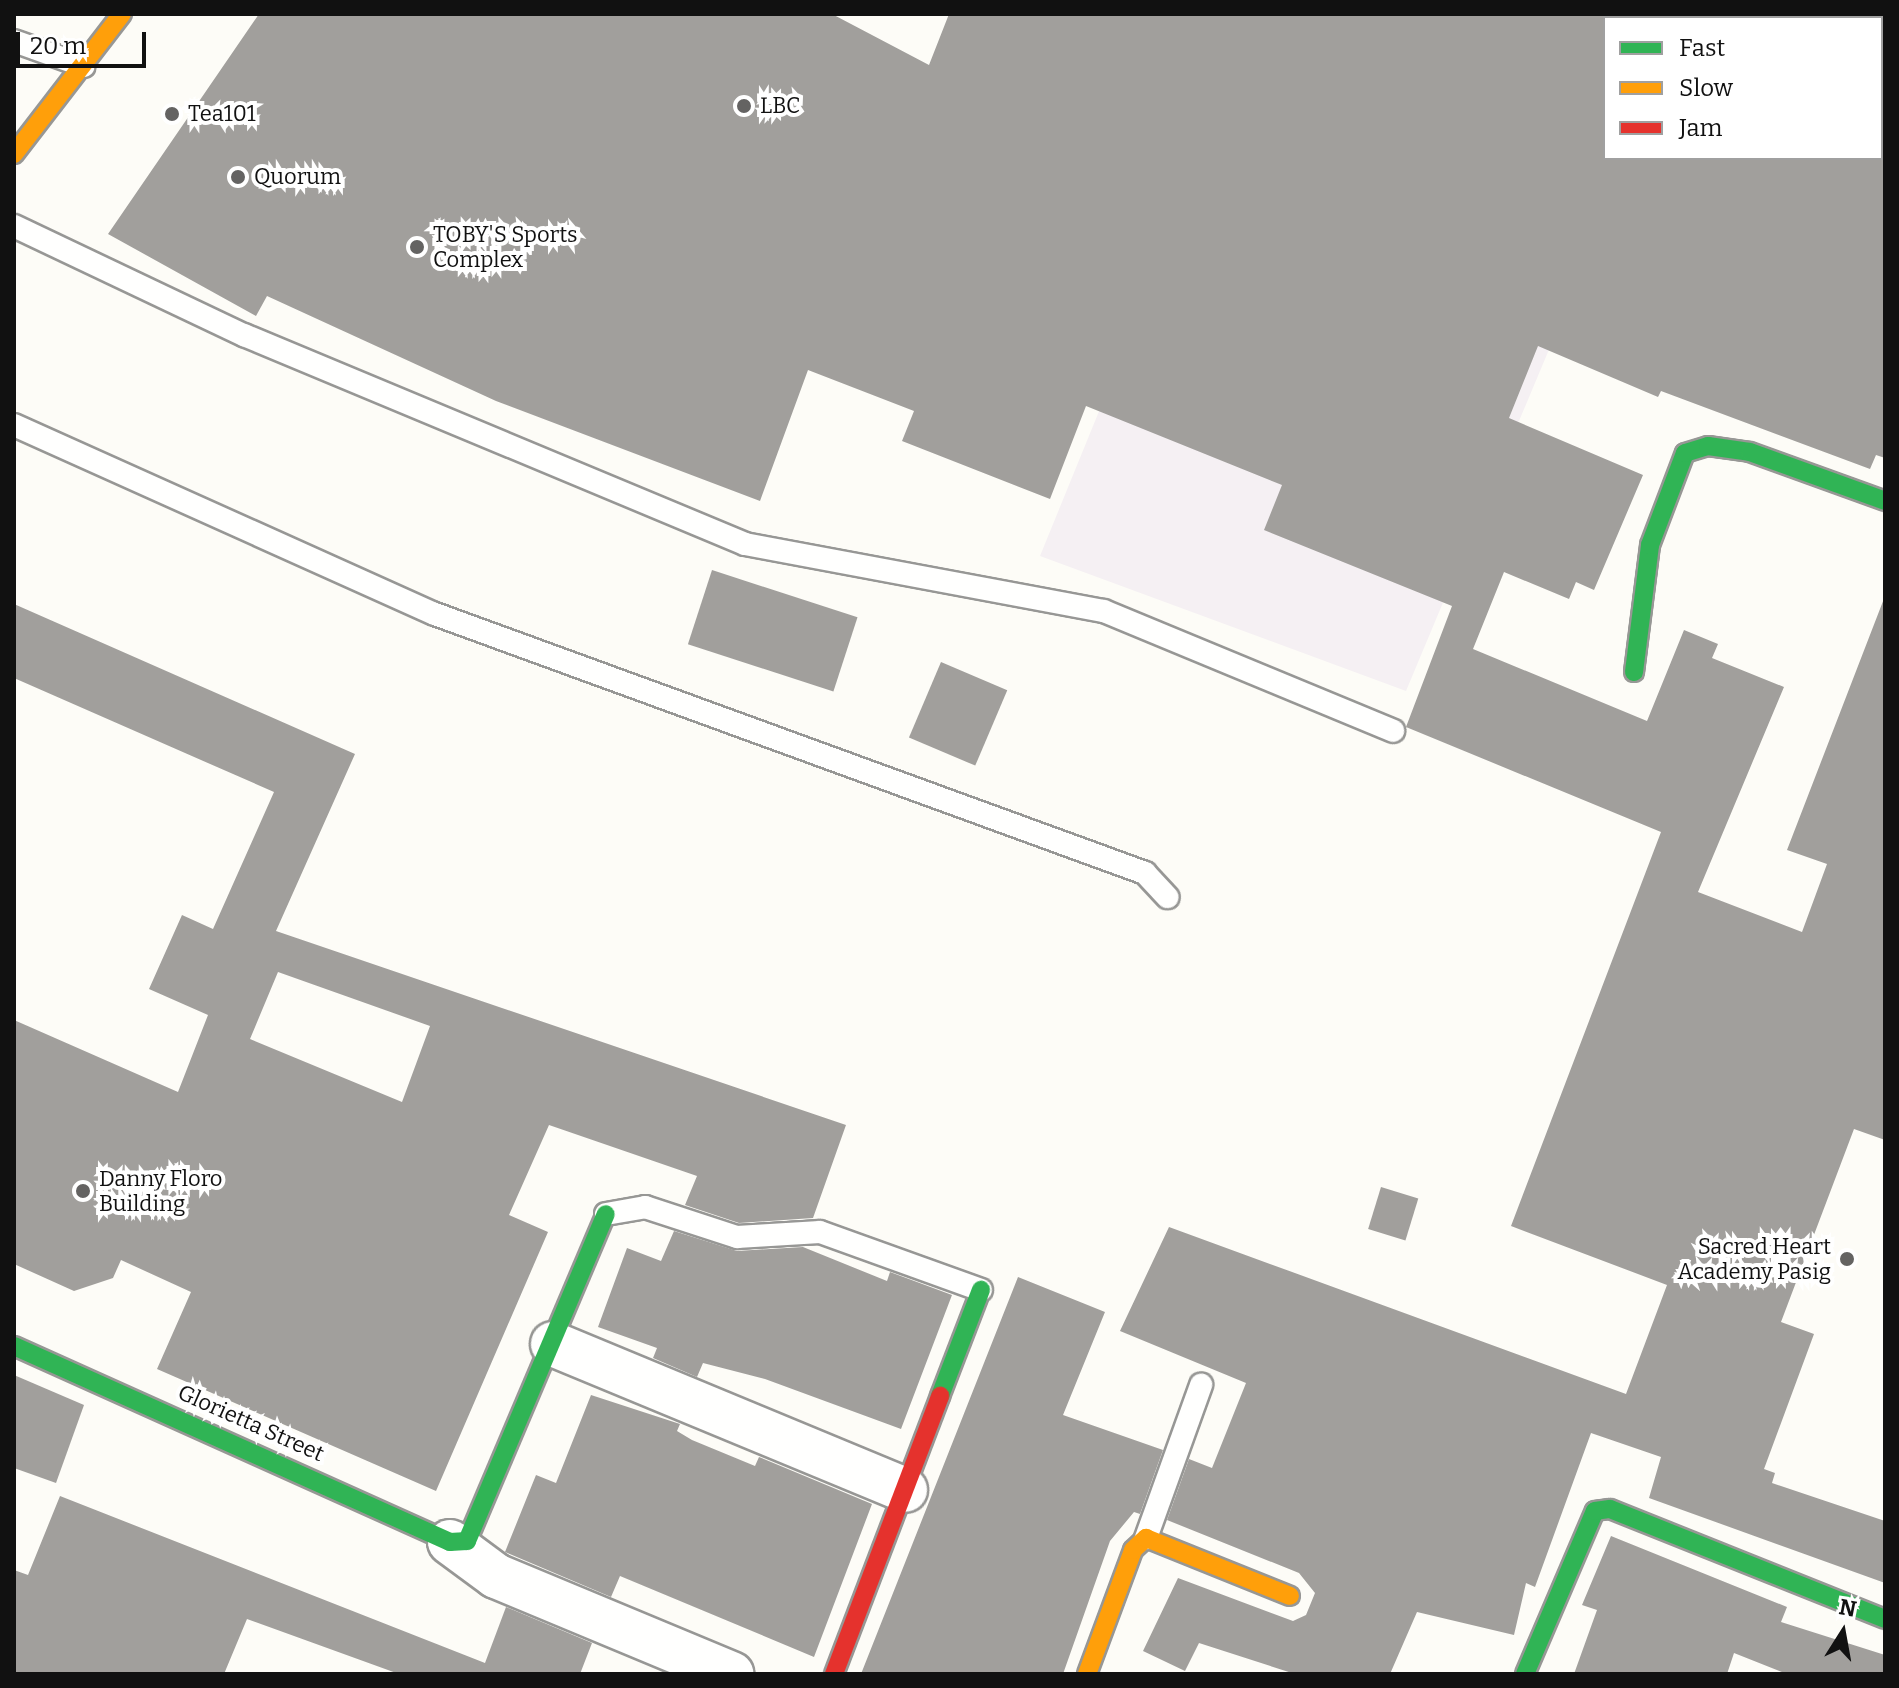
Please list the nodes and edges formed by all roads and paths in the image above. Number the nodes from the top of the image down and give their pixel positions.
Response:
1 (122, 14) edge
2 (14, 41) edge
3 (84, 66) junction
4 (14, 154) edge
5 (14, 226) edge
6 (14, 425) edge
7 (1885, 501) edge
8 (1634, 672) dead end
9 (1393, 731) dead end
10 (1167, 897) dead end
11 (606, 1214) joint
12 (981, 1290) joint
13 (553, 1344) junction
14 (14, 1346) edge
15 (1201, 1385) dead end
16 (905, 1490) junction
17 (1146, 1538) junction
18 (458, 1542) junction
19 (1290, 1596) dead end
20 (1885, 1619) edge
21 (731, 1674) edge
22 (834, 1674) edge
23 (1087, 1674) edge
24 (1525, 1674) edge

1 - 3 street
2 - 3 lane
3 - 4 street
5 - 9 lane
6 - 10 lane
7 - 8 street
11 - 12 lane
11 - 13 street
12 - 16 street
13 - 16 street
13 - 18 street
14 - 18 street, Glorietta Street
15 - 17 lane
16 - 22 street
17 - 19 street
17 - 23 street
18 - 21 street
20 - 24 street

